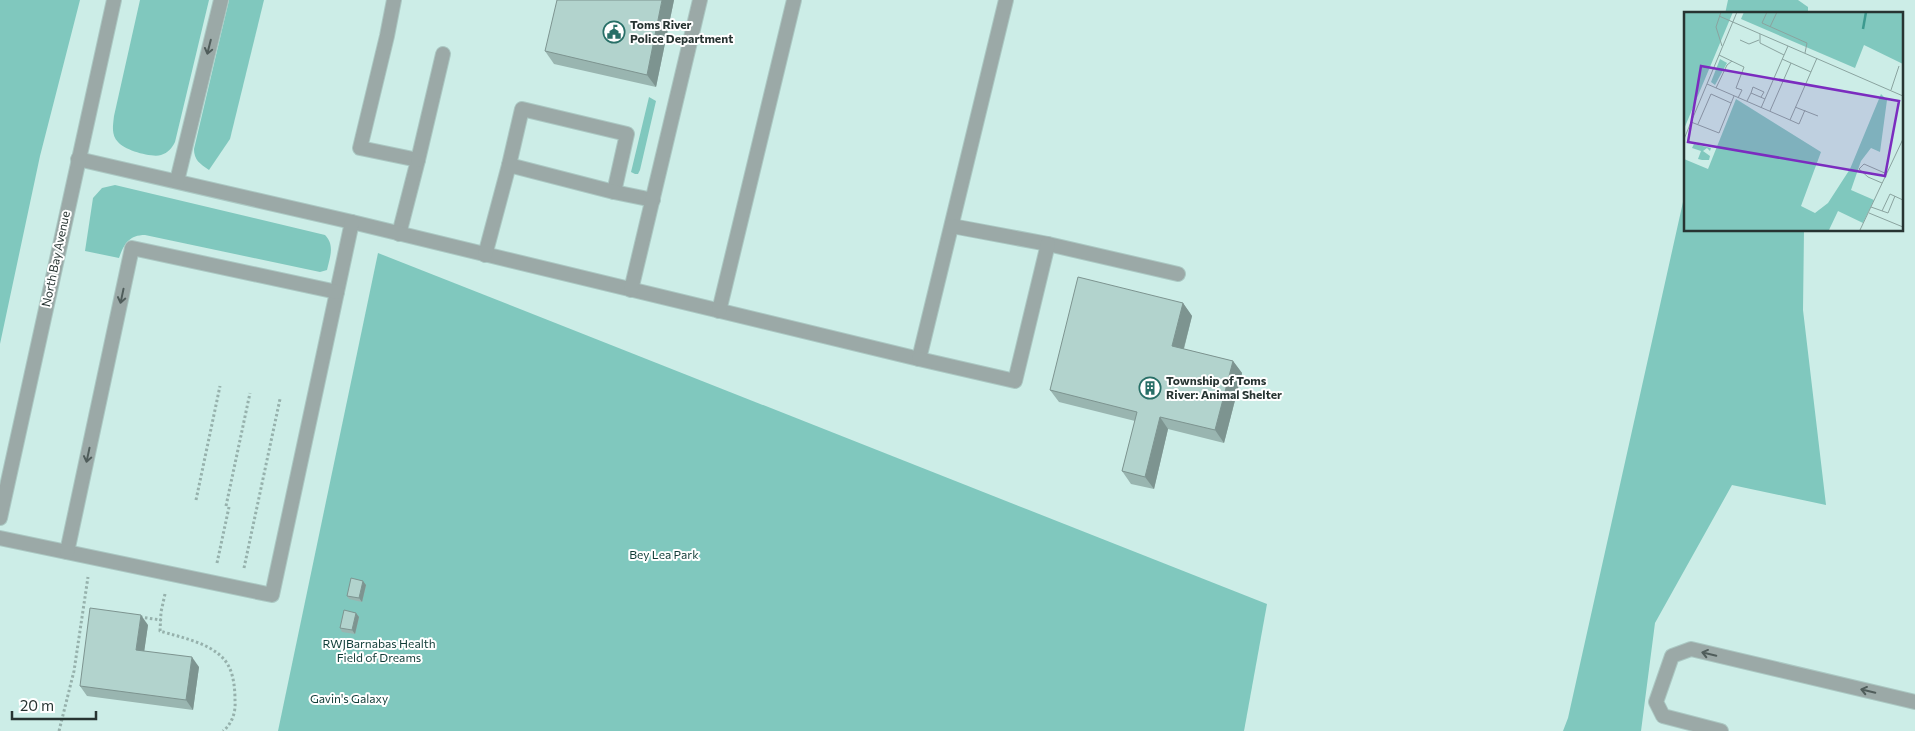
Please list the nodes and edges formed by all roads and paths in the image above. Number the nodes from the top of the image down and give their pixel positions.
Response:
1 (114, 0) edge
2 (221, 0) edge
3 (394, 0) edge
4 (700, 0) edge
5 (794, 0) edge
6 (1006, 0) edge
7 (444, 54) dead end
8 (78, 159) junction
9 (418, 160) junction
10 (509, 166) junction
11 (176, 181) junction
12 (614, 192) junction
13 (653, 200) junction
14 (352, 222) junction
15 (952, 226) junction
16 (398, 234) junction
17 (1048, 244) junction
18 (485, 255) junction
19 (1178, 274) dead end
20 (631, 290) junction
21 (337, 292) junction
22 (719, 311) junction
23 (920, 359) junction
24 (220, 386) dead end
25 (250, 393) dead end
26 (280, 399) dead end
27 (196, 500) dead end
28 (0, 518) edge
29 (0, 538) edge
30 (67, 552) junction
31 (213, 583) junction
32 (239, 588) junction
33 (84, 595) dead end
34 (82, 608) junction
35 (92, 610) edge
36 (161, 612) dead end
37 (131, 615) edge
38 (161, 620) junction
39 (1915, 702) edge
40 (60, 731) edge
41 (222, 731) edge
42 (1721, 731) edge

1 - 8 street, North Bay Avenue
2 -> 11 street
3 - 9 street
4 - 13 street
5 - 22 street
6 - 15 street
7 - 9 street
8 - 11 street
8 - 28 street, North Bay Avenue
9 - 16 street
10 - 12 street
10 - 12 street
10 - 18 street
11 - 14 street
12 - 13 street
13 - 20 street
14 - 16 street
14 - 21 street
15 - 17 street
15 - 23 street
16 - 18 street
17 - 19 street
17 - 23 street
18 - 20 street
20 - 22 street
21 -> 30 street
21 - 32 street
22 - 23 street
24 - 27 path
25 - 31 path
26 - 32 path
29 - 30 street
30 - 31 street
31 - 32 street
33 - 34 path
34 - 35 path
34 - 40 path
36 - 38 path
37 - 38 path
38 - 41 path
39 -> 42 street

